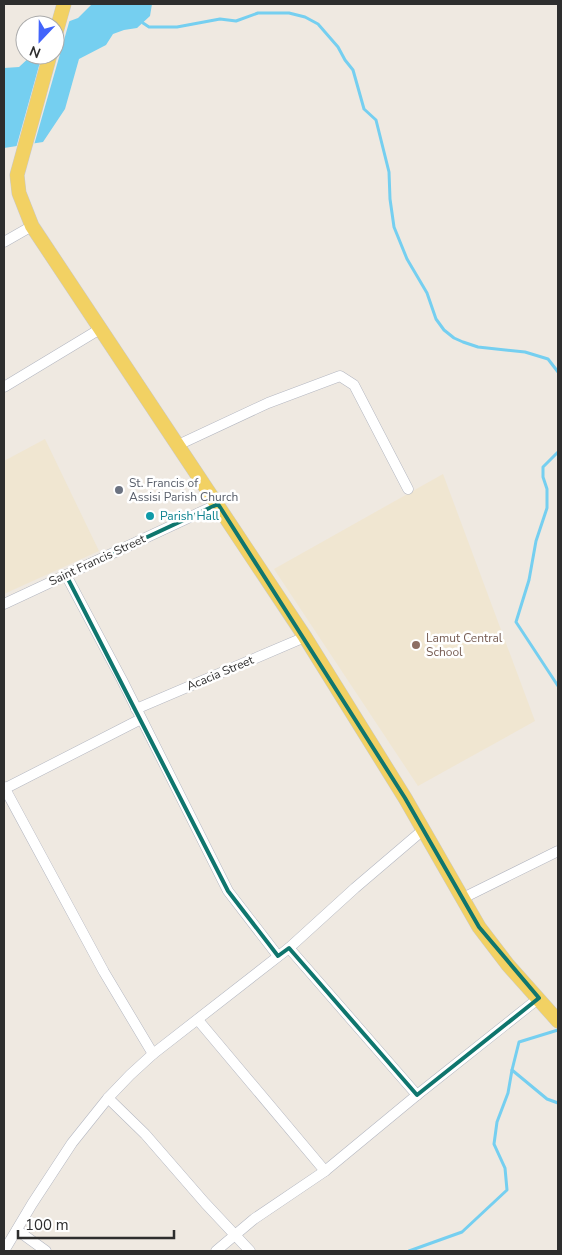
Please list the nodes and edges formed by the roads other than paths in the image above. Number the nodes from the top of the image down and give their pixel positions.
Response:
1 (47, 65) edge
2 (32, 226) junction
3 (4, 242) edge
4 (100, 328) junction
5 (4, 387) edge
6 (178, 444) junction
7 (408, 489) dead end
8 (218, 504) junction
9 (66, 575) junction
10 (4, 604) edge
11 (305, 637) junction
12 (139, 714) junction
13 (4, 788) edge
14 (423, 830) junction
15 (558, 851) edge
16 (463, 898) junction
17 (289, 948) junction
18 (278, 956) junction
19 (541, 1002) junction
20 (198, 1020) junction
21 (558, 1021) edge
22 (153, 1054) junction
23 (417, 1095) junction
24 (108, 1098) junction
25 (325, 1171) junction
26 (17, 1230) junction
27 (234, 1235) junction
28 (4, 1251) edge
29 (46, 1251) edge
30 (216, 1251) edge
31 (250, 1251) edge

1 - 2 main road
2 - 3 street
2 - 4 main road
4 - 5 street
4 - 6 main road
6 - 7 street
6 - 8 main road
8 - 9 street, Saint Francis Street
8 - 11 main road
9 - 10 street, Saint Francis Street
9 - 12 street
11 - 12 street, Acacia Street
11 - 14 main road
12 - 13 street, Acacia Street
12 - 18 street
13 - 22 street
14 - 16 main road
14 - 17 street
15 - 16 street
16 - 19 main road
17 - 18 street
17 - 23 street
18 - 20 street
19 - 21 main road
19 - 23 street
20 - 22 street
20 - 25 street
22 - 24 street
23 - 25 street
24 - 26 street
24 - 27 street
25 - 27 street
26 - 28 street
26 - 29 street
27 - 30 street
27 - 31 street

